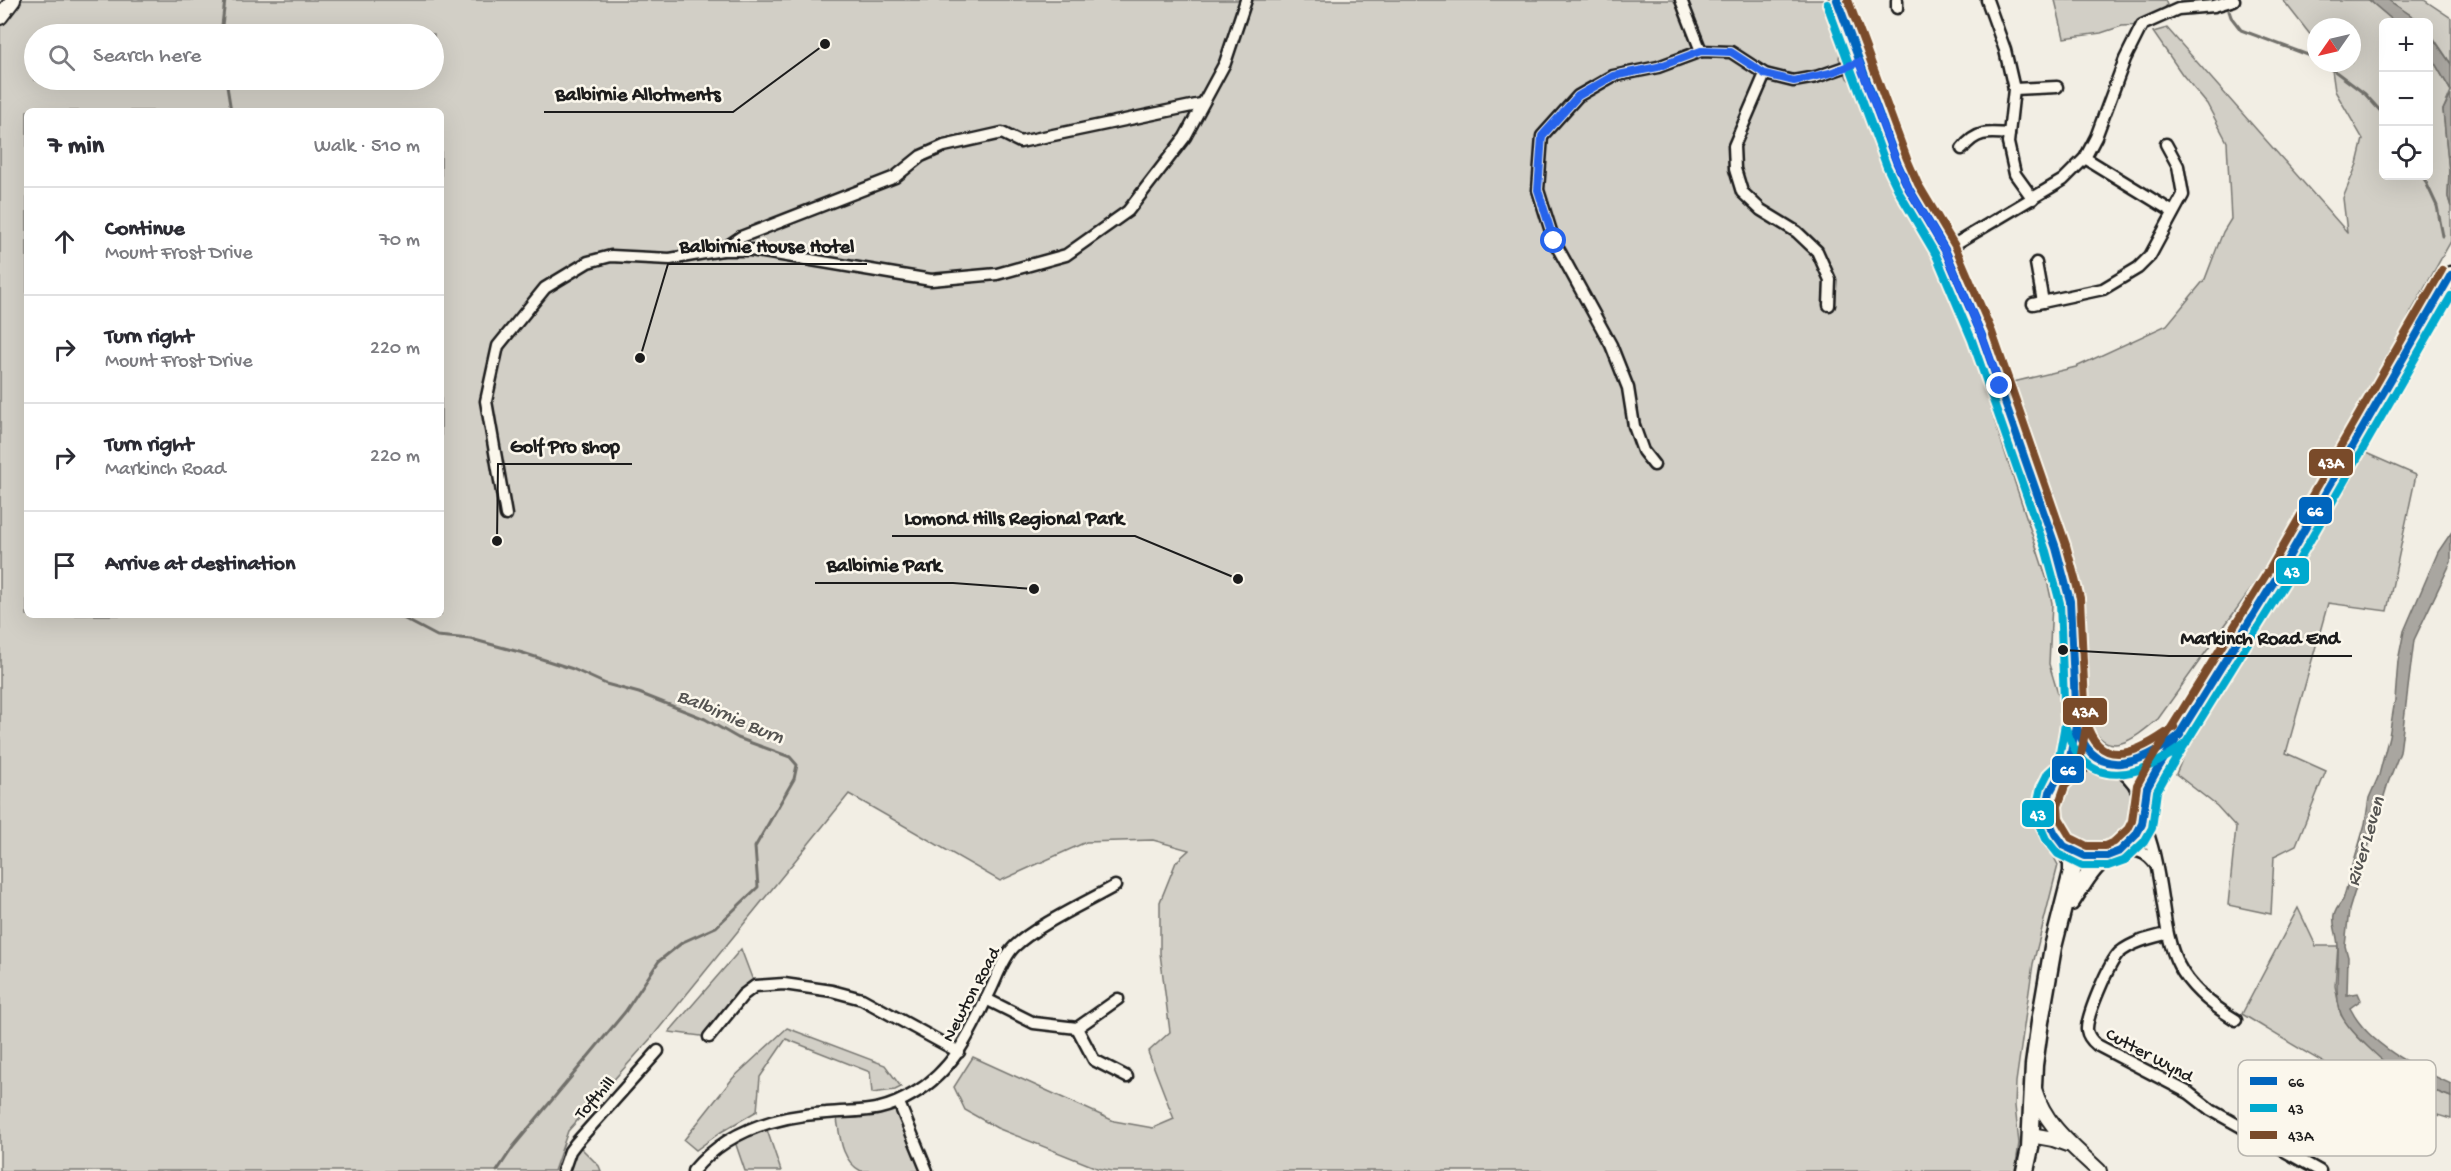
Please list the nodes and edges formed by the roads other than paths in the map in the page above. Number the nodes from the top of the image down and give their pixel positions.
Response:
1 (13, 0) edge
2 (1246, 0) edge
3 (1681, 0) edge
4 (1837, 0) edge
5 (1987, 0) edge
6 (2234, 0) edge
7 (2176, 5) edge
8 (0, 18) edge
9 (1701, 51) junction
10 (1859, 62) junction
11 (1765, 74) junction
12 (2057, 87) dead end
13 (2014, 89) junction
14 (1201, 104) junction
15 (2009, 134) junction
16 (2166, 144) dead end
17 (1962, 149) dead end
18 (2085, 158) junction
19 (2033, 199) junction
20 (2173, 212) junction
21 (722, 250) junction
22 (1945, 250) junction
23 (2036, 264) dead end
24 (2451, 275) edge
25 (1829, 305) dead end
26 (1654, 465) dead end
27 (506, 515) dead end
28 (2076, 725) junction
29 (2180, 735) junction
30 (2100, 761) junction
31 (2117, 765) junction
32 (2068, 769) junction
33 (2143, 815) junction
34 (2064, 846) junction
35 (2113, 853) junction
36 (2156, 865) junction
37 (1115, 886) dead end
38 (2061, 921) junction
39 (2166, 934) junction
40 (986, 999) junction
41 (1118, 999) dead end
42 (2236, 1020) dead end
43 (1077, 1028) junction
44 (709, 1037) dead end
45 (658, 1051) dead end
46 (959, 1052) junction
47 (1127, 1077) dead end
48 (2033, 1086) junction
49 (899, 1102) junction
50 (2238, 1125) edge
51 (2031, 1135) junction
52 (2073, 1148) junction
53 (2293, 1156) edge
54 (563, 1171) edge
55 (693, 1171) edge
56 (927, 1171) edge
57 (2025, 1171) edge
58 (2099, 1171) edge
59 (2320, 1171) edge

1 - 8 street
2 - 14 street
3 - 9 street
4 - 10 main road
5 - 13 street
6 - 7 street
7 - 18 street
9 - 11 street
9 - 26 street
10 - 11 street
10 - 22 main road
11 - 25 street
12 - 13 street
13 - 15 street
14 - 21 street
14 - 21 street
15 - 17 street
15 - 19 street
16 - 20 street
18 - 19 street
18 - 20 street
19 - 22 street
20 - 23 street
21 - 27 street
22 - 28 main road
24 - 29 highway
28 - 30 main road
28 - 32 main road
29 - 31 highway
29 - 33 highway
30 - 31 highway
30 - 32 highway
31 - 33 highway
32 - 34 highway
33 - 35 highway
33 - 36 street
34 - 35 highway
34 - 38 highway
35 - 36 street
35 - 38 highway
36 - 39 street
37 - 40 street, Newton Road
38 - 48 highway
39 - 42 street
39 - 50 street, Cutter Wynd
40 - 43 street
40 - 46 street, Newton Road
41 - 43 street
43 - 47 street
44 - 46 street
45 - 54 street, Tofthill
46 - 49 street, Newton Road
48 - 51 highway
48 - 52 street
49 - 55 street, Newton Road
49 - 56 street
51 - 52 street
51 - 57 highway
52 - 58 street
53 - 59 street, Cutter Wynd

